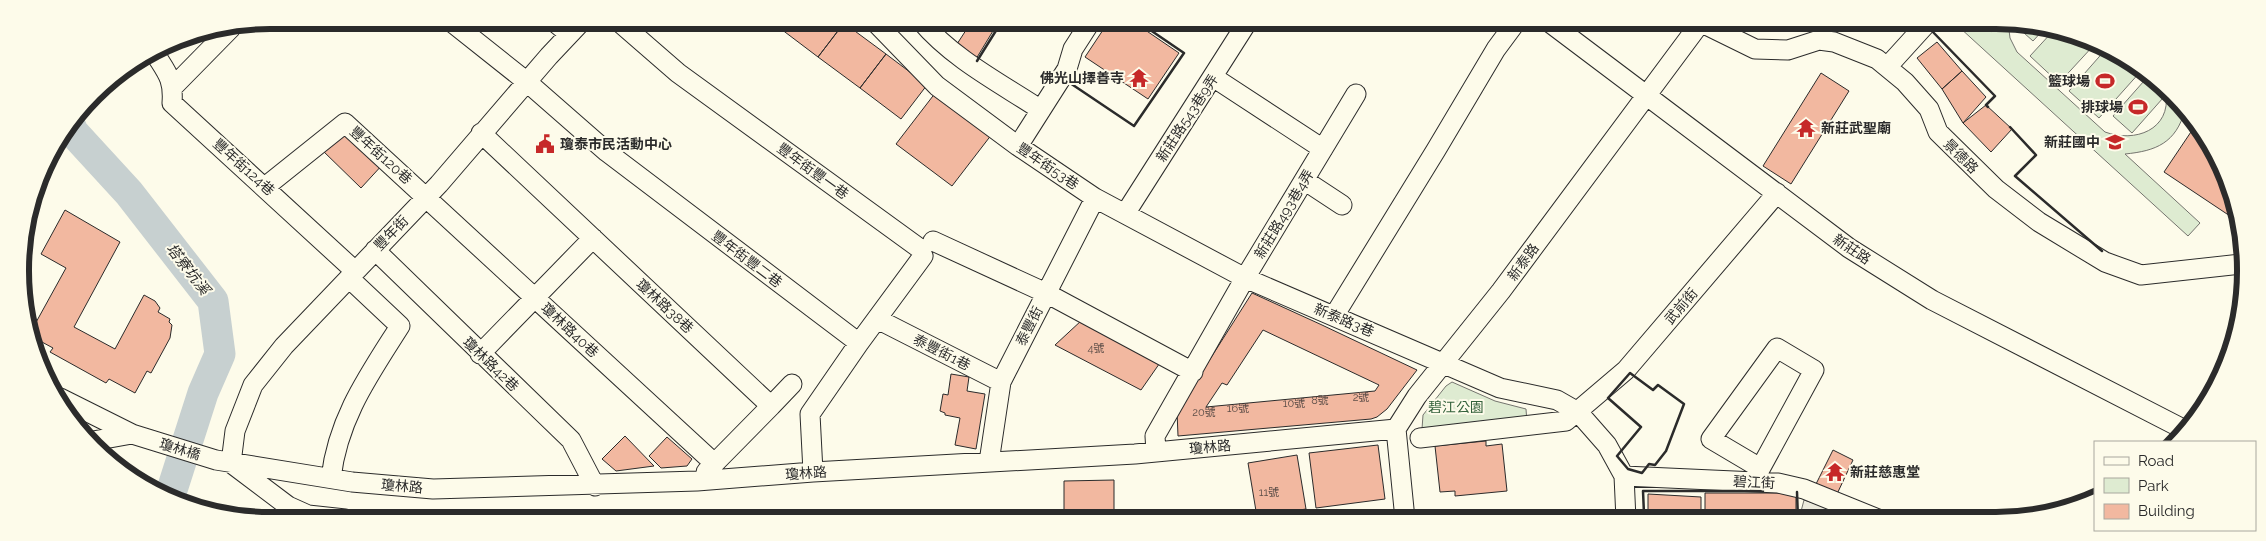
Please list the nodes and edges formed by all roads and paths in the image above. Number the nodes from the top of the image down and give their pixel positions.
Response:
1 (461, 29) edge
2 (563, 29) edge
3 (574, 29) edge
4 (627, 29) edge
5 (882, 29) edge
6 (928, 29) edge
7 (1086, 29) edge
8 (1243, 29) edge
9 (1511, 29) edge
10 (1557, 29) edge
11 (1696, 29) edge
12 (1715, 29) edge
13 (1922, 29) edge
14 (227, 33) edge
15 (569, 34) junction
16 (157, 58) edge
17 (1888, 66) junction
18 (1213, 77) junction
19 (527, 82) junction
20 (173, 87) junction
21 (1356, 94) dead end
22 (1650, 98) junction
23 (1041, 110) junction
24 (481, 133) junction
25 (1018, 146) junction
26 (1323, 149) junction
27 (1304, 180) junction
28 (265, 187) junction
29 (1777, 193) junction
30 (427, 196) junction
31 (1095, 198) junction
32 (1342, 204) dead end
33 (1125, 214) junction
34 (593, 238) junction
35 (933, 241) dead end
36 (375, 250) junction
37 (2237, 264) edge
38 (352, 274) junction
39 (1246, 278) junction
40 (1046, 293) junction
41 (536, 298) junction
42 (1334, 316) junction
43 (884, 322) dead end
44 (859, 343) junction
45 (480, 354) junction
46 (1443, 363) junction
47 (1193, 372) junction
48 (1001, 382) junction
49 (792, 384) dead end
50 (771, 406) junction
51 (1578, 412) junction
52 (77, 416) edge
53 (2179, 427) edge
54 (1396, 429) junction
55 (138, 436) junction
56 (1420, 438) dead end
57 (99, 440) edge
58 (1156, 452) junction
59 (224, 462) junction
60 (989, 462) junction
61 (714, 463) junction
62 (813, 472) junction
63 (1757, 475) junction
64 (1624, 476) junction
65 (330, 478) junction
66 (697, 482) junction
67 (595, 486) junction
68 (301, 512) edge
69 (1404, 512) edge
70 (1626, 512) edge
71 (1861, 512) edge

1 - 19 street, 豐年街豐二巷
2 - 15 street
3 - 15 street, 豐年街
4 - 44 street, 豐年街豐一巷
5 - 25 street, 豐年街53巷
6 - 23 street
7 - 23 street
8 - 18 street, 新莊路543巷9弄
9 - 42 street
10 - 22 street, 新莊路
11 - 22 street, 新泰路
12 - 17 street, 景德路
13 - 17 street
14 - 20 street
15 - 19 street, 豐年街
16 - 20 street, 豐年街124巷
17 - 37 street, 景德路
18 - 26 street
18 - 33 street, 新莊路543巷9弄
19 - 24 street, 豐年街
19 - 44 street, 豐年街豐二巷
20 - 28 street, 豐年街124巷
21 - 26 street, 新莊路493巷4弄
22 - 29 street, 新莊路
22 - 46 street, 新泰路
23 - 25 street
24 - 30 street, 豐年街
24 - 34 street, 瓊林路38巷
25 - 31 street, 豐年街53巷
26 - 27 street, 新莊路493巷4弄
27 - 32 street
27 - 39 street, 新莊路493巷4弄
28 - 30 street, 豐年街120巷
28 - 38 street, 豐年街124巷
29 - 51 street, 武前街
29 - 53 street, 新莊路
30 - 36 street, 豐年街
30 - 41 street, 瓊林路40巷
31 - 33 street, 豐年街53巷
31 - 40 street, 泰豐街
33 - 39 street, 豐年街53巷
34 - 41 street
34 - 50 street, 瓊林路38巷
35 - 40 street
36 - 38 street, 豐年街
36 - 45 street, 瓊林路42巷
38 - 59 street, 豐年街
38 - 65 street, 豐年街124巷
39 - 42 street, 新泰路3巷
39 - 47 street, 新莊路493巷4弄
40 - 47 street
40 - 48 street, 泰豐街
41 - 45 street
41 - 61 street, 瓊林路40巷
42 - 46 street, 新泰路3巷
43 - 48 street, 泰豐街1巷
44 - 62 street
45 - 67 street, 瓊林路42巷
46 - 51 street, 新泰路3巷
46 - 54 street, 新泰路
47 - 58 street, 新莊路493巷4弄
48 - 60 street, 泰豐街
49 - 50 street
50 - 61 street
51 - 56 street
51 - 64 street, 新泰路3巷
52 - 55 street
54 - 58 street, 瓊林路
54 - 69 street
55 - 57 street
55 - 59 street, 瓊林橋
58 - 60 street, 瓊林路
59 - 65 street, 瓊林路
59 - 68 street
60 - 62 street, 瓊林路
61 - 66 street
62 - 66 street, 瓊林路
63 - 63 street
63 - 64 street, 碧江街
63 - 71 street, 碧江街
64 - 70 street
65 - 67 street, 瓊林路
66 - 67 street, 瓊林路

